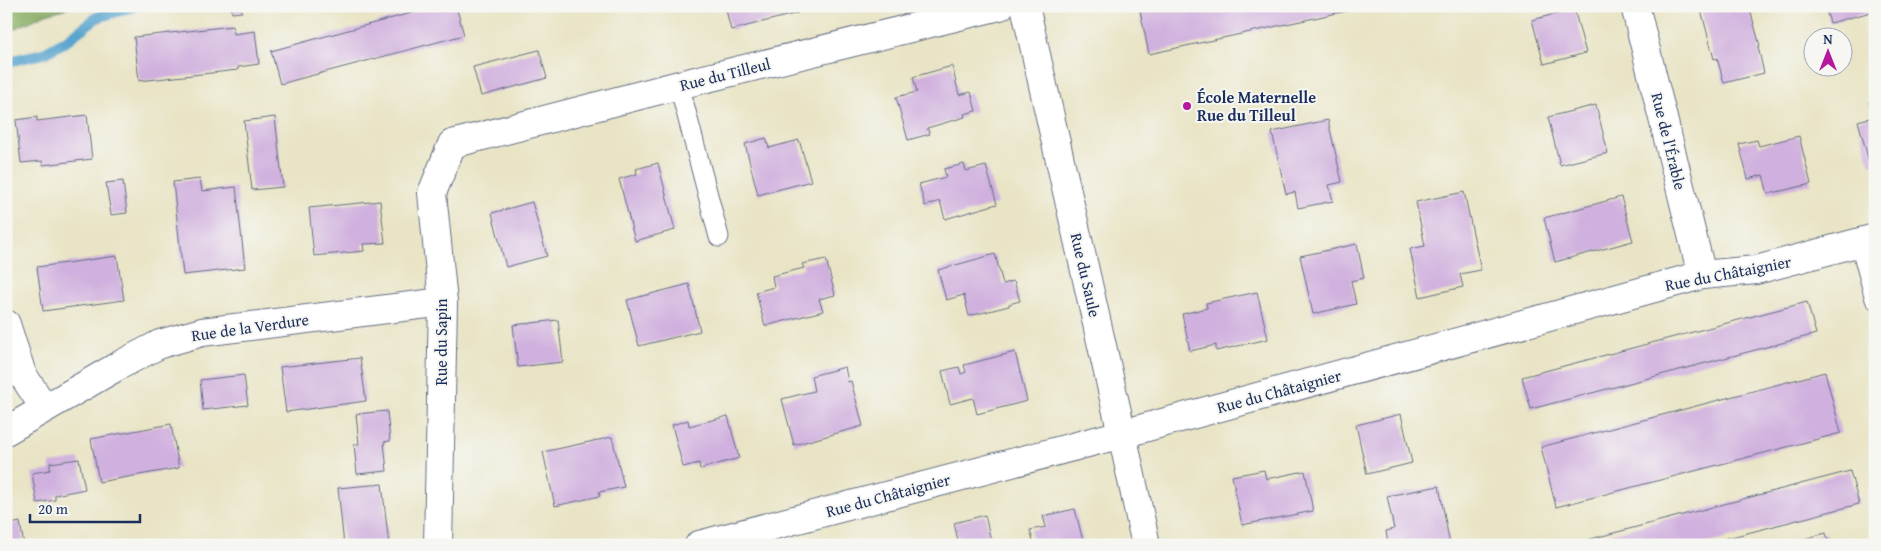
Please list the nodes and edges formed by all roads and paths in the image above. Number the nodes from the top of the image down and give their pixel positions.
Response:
1 (1000, 6) edge
2 (1025, 6) edge
3 (1635, 6) edge
4 (679, 85) junction
5 (452, 144) joint
6 (719, 237) dead end
7 (1867, 240) edge
8 (1702, 275) junction
9 (1875, 299) edge
10 (443, 302) junction
11 (6, 324) edge
12 (44, 407) junction
13 (6, 431) edge
14 (1122, 434) junction
15 (438, 545) edge
16 (699, 545) edge
17 (1146, 545) edge

1 - 4 street, Rue du Tilleul
2 - 14 street, Rue du Saule
3 - 8 street, Rue de l'Érable
4 - 5 street, Rue du Tilleul
4 - 6 lane
5 - 10 street, Rue du Sapin
7 - 8 street, Rue du Châtaignier
7 - 9 lane, Rue du Châtaignier
8 - 14 street, Rue du Châtaignier
10 - 12 street, Rue de la Verdure
10 - 15 street, Rue du Sapin
11 - 12 street
12 - 13 street, Rue de la Verdure
14 - 16 street, Rue du Châtaignier
14 - 17 street, Rue du Saule

